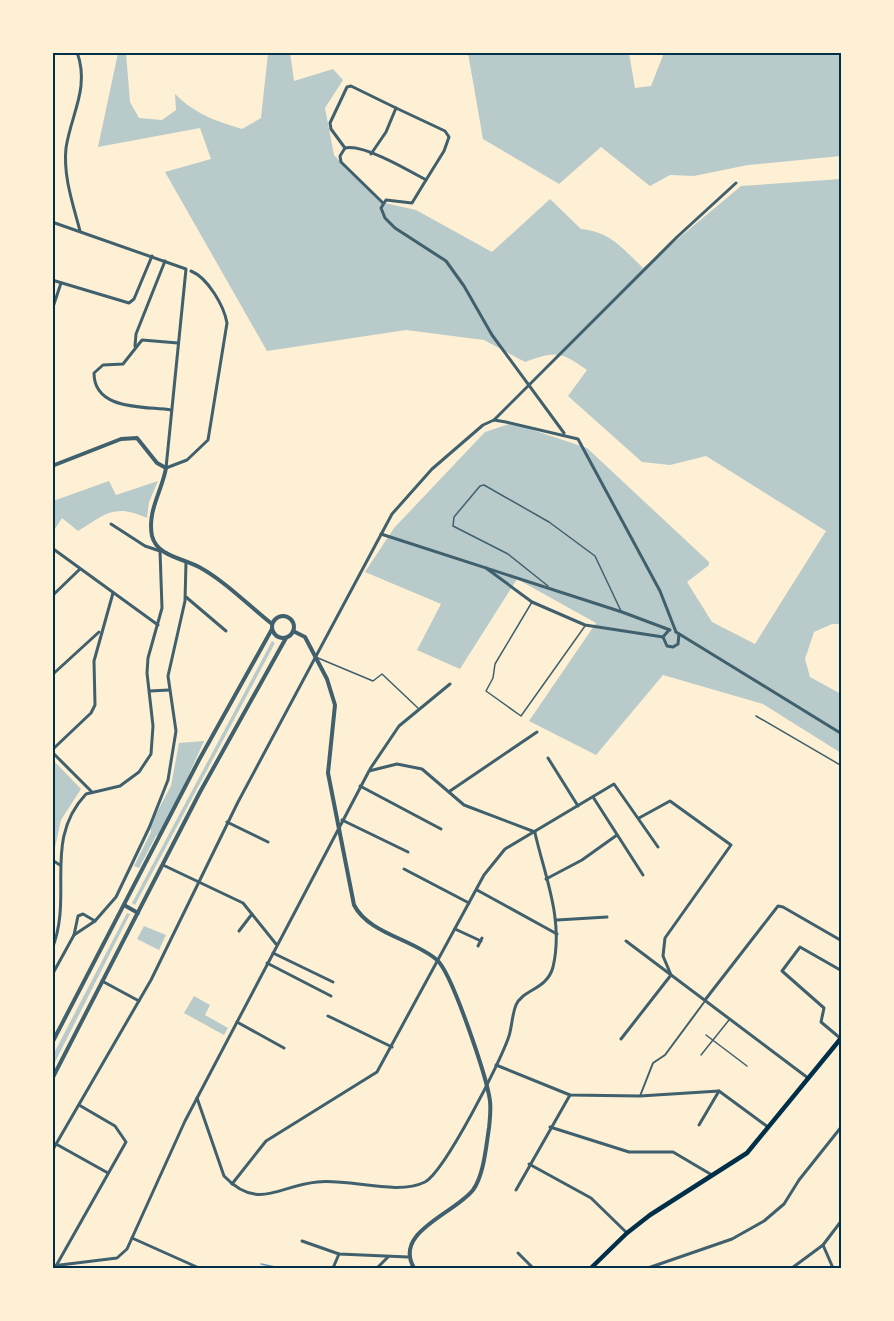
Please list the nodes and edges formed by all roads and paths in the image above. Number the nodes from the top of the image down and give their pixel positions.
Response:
1 (78, 52) edge
2 (396, 108) junction
3 (345, 148) junction
4 (371, 154) junction
5 (426, 180) junction
6 (736, 183) dead end
7 (382, 203) junction
8 (52, 222) edge
9 (80, 231) junction
10 (152, 256) junction
11 (165, 261) junction
12 (189, 270) junction
13 (52, 280) edge
14 (61, 282) junction
15 (52, 310) edge
16 (178, 343) junction
17 (134, 348) junction
18 (531, 386) junction
19 (171, 410) junction
20 (494, 420) junction
21 (565, 435) junction
22 (52, 466) edge
23 (166, 468) junction
24 (111, 524) dead end
25 (381, 534) junction
26 (52, 548) edge
27 (160, 551) junction
28 (186, 560) junction
29 (485, 567) junction
30 (80, 569) junction
31 (551, 589) junction
32 (112, 593) junction
33 (52, 596) edge
34 (186, 597) junction
35 (532, 602) junction
36 (622, 612) junction
37 (158, 625) junction
38 (585, 625) junction
39 (272, 627) junction
40 (100, 630) junction
41 (670, 630) junction
42 (226, 631) dead end
43 (293, 631) junction
44 (677, 633) junction
45 (286, 638) junction
46 (663, 638) junction
47 (314, 656) junction
48 (52, 675) edge
49 (450, 684) dead end
50 (169, 690) junction
51 (150, 691) junction
52 (420, 710) junction
53 (756, 716) dead end
54 (537, 732) dead end
55 (842, 734) edge
56 (52, 751) edge
57 (548, 758) dead end
58 (842, 766) edge
59 (369, 771) junction
60 (360, 786) junction
61 (450, 791) junction
62 (92, 792) junction
63 (592, 797) junction
64 (578, 806) junction
65 (639, 818) junction
66 (342, 820) junction
67 (227, 822) junction
68 (338, 827) junction
69 (441, 829) dead end
70 (535, 832) junction
71 (617, 835) junction
72 (268, 842) dead end
73 (658, 847) dead end
74 (408, 852) dead end
75 (52, 860) edge
76 (60, 865) junction
77 (162, 865) junction
78 (405, 869) dead end
79 (643, 875) dead end
80 (546, 879) junction
81 (197, 881) junction
82 (476, 890) junction
83 (469, 903) junction
84 (124, 905) junction
85 (138, 913) junction
86 (252, 914) junction
87 (607, 917) dead end
88 (557, 920) junction
89 (95, 921) junction
90 (455, 929) junction
91 (239, 931) dead end
92 (556, 934) junction
93 (74, 935) junction
94 (626, 941) dead end
95 (842, 941) edge
96 (276, 945) junction
97 (478, 946) dead end
98 (52, 949) edge
99 (273, 953) junction
100 (438, 961) junction
101 (267, 963) junction
102 (842, 971) edge
103 (52, 975) edge
104 (671, 975) junction
105 (102, 981) junction
106 (333, 982) dead end
107 (331, 996) dead end
108 (705, 1000) junction
109 (139, 1002) junction
110 (328, 1016) dead end
111 (730, 1019) junction
112 (237, 1022) junction
113 (706, 1035) dead end
114 (841, 1038) edge
115 (621, 1039) dead end
116 (712, 1040) junction
117 (52, 1044) edge
118 (284, 1047) dead end
119 (392, 1047) junction
120 (701, 1055) dead end
121 (496, 1065) junction
122 (747, 1066) dead end
123 (808, 1078) junction
124 (52, 1079) edge
125 (485, 1084) junction
126 (719, 1091) junction
127 (570, 1095) junction
128 (640, 1096) junction
129 (197, 1098) junction
130 (79, 1105) junction
131 (699, 1125) dead end
132 (842, 1126) edge
133 (550, 1127) junction
134 (769, 1128) junction
135 (57, 1144) junction
136 (52, 1151) edge
137 (529, 1164) junction
138 (109, 1172) junction
139 (714, 1176) junction
140 (232, 1185) junction
141 (516, 1190) dead end
142 (842, 1220) edge
143 (627, 1233) junction
144 (132, 1238) junction
145 (302, 1241) dead end
146 (823, 1245) junction
147 (518, 1253) dead end
148 (339, 1254) junction
149 (388, 1257) junction
150 (408, 1257) junction
151 (54, 1266) edge
152 (199, 1269) edge
153 (333, 1269) edge
154 (377, 1269) edge
155 (414, 1269) edge
156 (533, 1269) edge
157 (591, 1269) edge
158 (648, 1269) edge
159 (792, 1269) edge
160 (833, 1269) edge

1 - 9 street
2 - 3 street
2 - 4 street
2 - 5 street
3 - 4 street
3 - 7 street
4 - 5 street
5 - 7 street
6 - 18 street
7 - 18 street
8 - 9 street
9 - 10 street
10 - 11 street
10 - 14 street
11 - 12 street
11 - 17 street
12 - 16 street
12 - 23 street
13 - 14 street
14 - 15 street
16 - 17 street
16 - 19 street
17 - 19 street
18 - 20 street
18 - 21 street
19 - 23 street
20 - 21 street
20 - 25 street
21 - 44 street
22 - 23 street
23 - 27 street
24 - 27 street
25 - 29 street
25 - 47 street
26 - 30 street
27 - 28 street
27 - 37 street
28 - 34 street
28 - 39 street
29 - 31 street
29 - 35 street
30 - 32 street
30 - 33 street
31 - 36 street
31 - 36 lane
32 - 37 street
32 - 40 street
34 - 42 street
34 - 50 street
35 - 38 street
35 - 38 lane
36 - 41 street
37 - 51 street
38 - 46 street
39 - 43 street
39 - 45 street
39 - 84 street
40 - 48 street
40 - 56 street
41 - 44 street
41 - 46 street
43 - 45 street
43 - 47 street
44 - 46 street
44 - 55 street
45 - 77 street
47 - 52 lane
47 - 67 street
47 - 68 street
49 - 52 street
50 - 51 street
50 - 89 street
51 - 62 street
52 - 59 street
53 - 58 lane
54 - 61 street
56 - 62 street
57 - 64 street
59 - 60 street
59 - 61 street
60 - 66 street
60 - 69 street
61 - 70 street
62 - 76 street
63 - 64 street
63 - 65 street
63 - 71 street
64 - 70 street
65 - 73 street
65 - 104 street
66 - 68 street
66 - 74 street
67 - 72 street
67 - 81 street
68 - 96 street
68 - 100 street
70 - 80 street
70 - 82 street
71 - 79 street
71 - 80 street
75 - 76 street
76 - 98 street
77 - 81 street
77 - 85 street
78 - 83 street
80 - 88 street
81 - 86 street
81 - 109 street
82 - 83 street
82 - 92 street
83 - 90 street
84 - 85 street
84 - 117 street
85 - 105 street
86 - 91 street
86 - 96 street
87 - 88 street
88 - 92 street
89 - 93 street
89 - 93 street
90 - 97 street
90 - 100 street
92 - 121 street
93 - 103 street
94 - 104 street
95 - 108 street
96 - 99 street
99 - 101 street
99 - 106 street
100 - 119 street
100 - 125 street
101 - 107 street
101 - 112 street
102 - 114 street
104 - 108 street
104 - 115 street
105 - 109 street
105 - 124 street
108 - 111 street
108 - 128 street
109 - 130 street
110 - 119 street
111 - 116 lane
111 - 123 street
112 - 118 street
112 - 129 street
113 - 116 lane
114 - 123 main road
116 - 120 lane
116 - 122 lane
119 - 140 street
121 - 125 street
121 - 127 street
123 - 134 main road
125 - 140 street
125 - 150 street
126 - 128 street
126 - 131 street
126 - 134 street
127 - 128 street
127 - 133 street
129 - 140 street
129 - 144 street
130 - 135 street
130 - 138 street
132 - 158 street
133 - 137 street
133 - 139 street
134 - 139 main road
135 - 136 street
135 - 138 street
137 - 141 street
137 - 143 street
138 - 151 street
139 - 143 main road
142 - 146 street
143 - 157 main road
144 - 151 street
144 - 152 street
145 - 148 street
146 - 159 street
146 - 160 street
147 - 156 street
148 - 149 street
148 - 153 street
149 - 150 street
149 - 154 street
150 - 155 street

